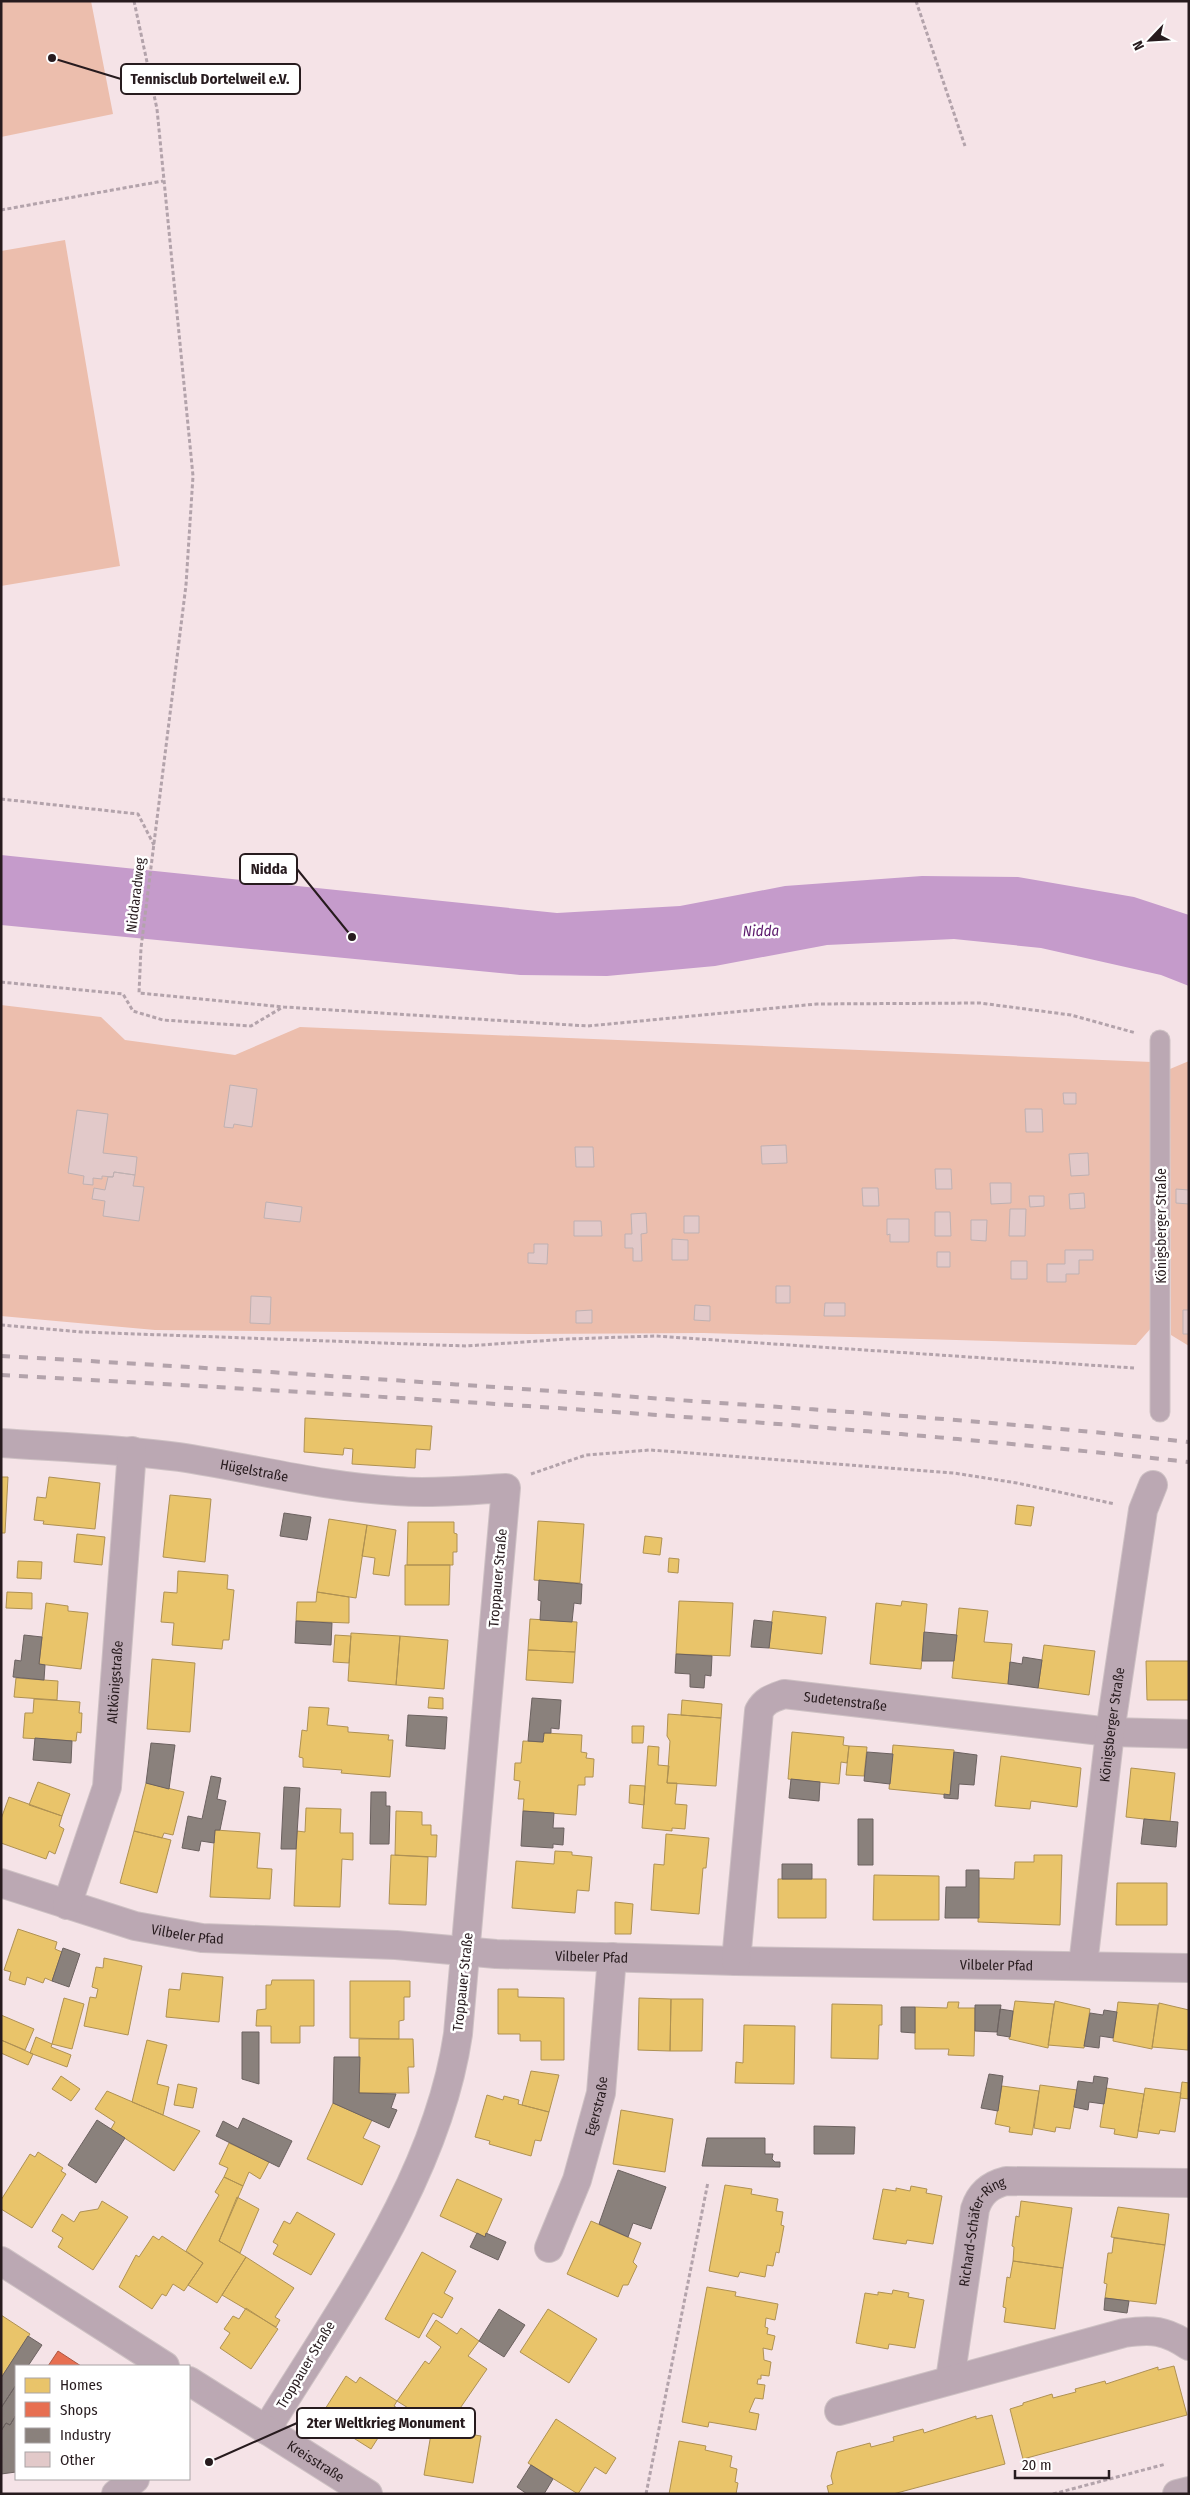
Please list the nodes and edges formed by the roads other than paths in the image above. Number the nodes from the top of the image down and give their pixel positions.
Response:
1 (1160, 1040) road end
2 (1160, 1412) dead end
3 (1, 1443) edge
4 (132, 1452) junction
5 (1153, 1486) dead end
6 (506, 1488) joint
7 (1110, 1732) junction
8 (1189, 1734) edge
9 (1, 1883) edge
10 (67, 1905) junction
11 (466, 1951) junction
12 (612, 1957) junction
13 (736, 1962) junction
14 (1084, 1965) junction
15 (1189, 1968) edge
16 (1189, 2183) edge
17 (549, 2248) dead end
18 (1, 2261) edge
19 (1189, 2346) edge
20 (163, 2365) edge
21 (950, 2380) junction
22 (190, 2386) edge
23 (839, 2411) dead end
24 (266, 2430) junction
25 (134, 2480) edge
26 (1189, 2491) edge
27 (116, 2494) edge
28 (368, 2494) edge
29 (1177, 2494) edge

1 - 2 lane, Königsberger Straße
3 - 4 street, Hügelstraße
4 - 6 street, Hügelstraße
4 - 10 street, Altkönigstraße
5 - 7 street, Königsberger Straße
6 - 11 street, Troppauer Straße
7 - 8 street, Sudetenstraße
7 - 13 street, Sudetenstraße
7 - 14 street, Königsberger Straße
9 - 10 street, Vilbeler Pfad
10 - 11 street, Vilbeler Pfad
11 - 12 street, Vilbeler Pfad
11 - 24 street, Troppauer Straße
12 - 13 street, Vilbeler Pfad
12 - 17 street, Egerstraße
13 - 14 street, Vilbeler Pfad
14 - 15 street, Vilbeler Pfad
16 - 21 street, Richard-Schäfer-Ring
18 - 20 street
19 - 21 street
21 - 23 street
22 - 24 street, Kreisstraße
24 - 28 street, Kreisstraße
25 - 27 street
26 - 29 street

